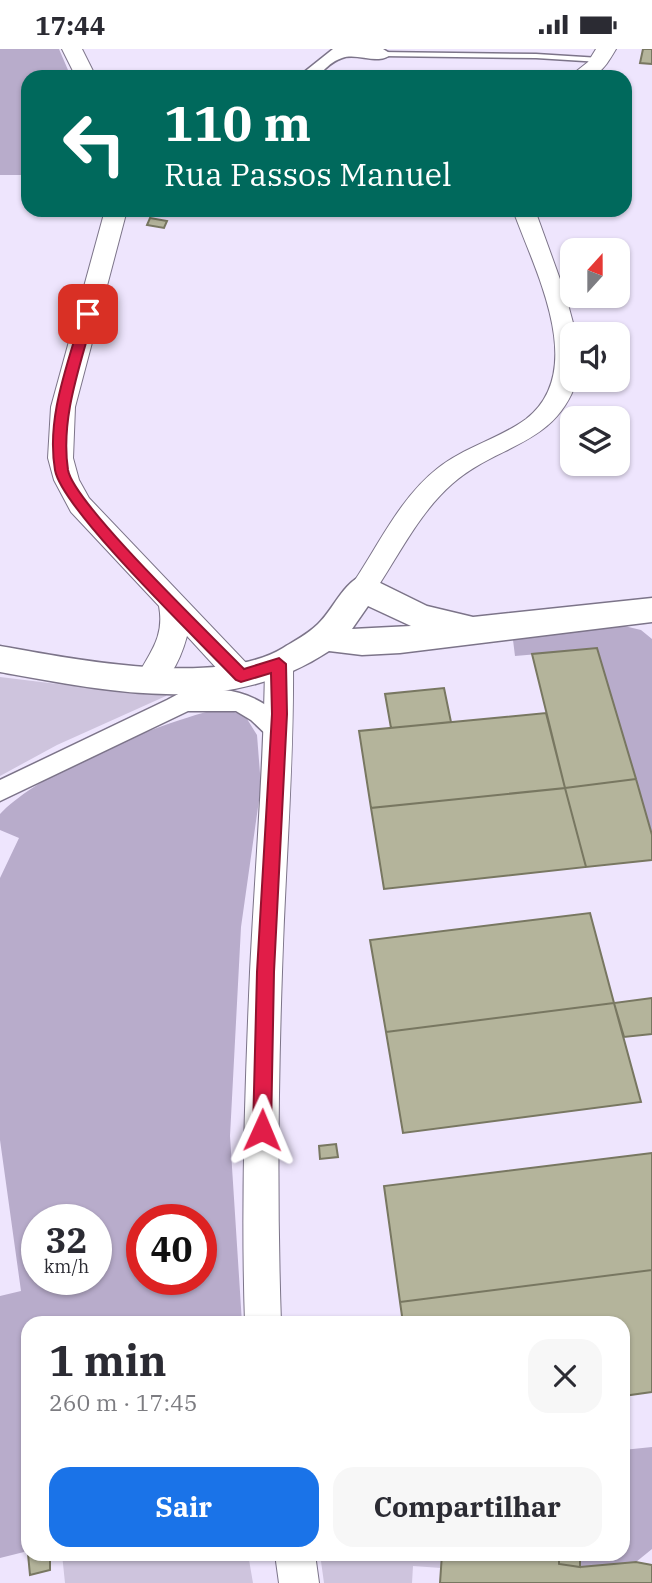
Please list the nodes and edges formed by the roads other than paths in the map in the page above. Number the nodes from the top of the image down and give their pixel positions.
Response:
1 (72, 49) edge
2 (342, 51) edge
3 (383, 54) joint
4 (603, 54) edge
5 (82, 70) edge
6 (316, 70) edge
7 (586, 70) edge
8 (114, 217) edge
9 (526, 217) edge
10 (364, 587) junction
11 (172, 605) junction
12 (652, 610) edge
13 (473, 630) junction
14 (325, 637) junction
15 (0, 659) edge
16 (279, 664) junction
17 (231, 678) junction
18 (150, 679) junction
19 (175, 707) junction
20 (279, 732) junction
21 (0, 791) edge
22 (263, 1316) edge
23 (296, 1561) edge
24 (299, 1583) edge

1 - 5 street
2 - 3 street
2 - 6 street
3 - 4 lane
4 - 7 street
8 - 11 street
9 - 10 street
10 - 13 main road
10 - 14 main road
11 - 17 street
11 - 18 street
12 - 13 main road
13 - 14 main road
14 - 16 main road
15 - 18 main road
16 - 17 main road
16 - 20 street
17 - 18 main road
17 - 19 street
19 - 20 street
19 - 21 street
20 - 22 street
23 - 24 street

